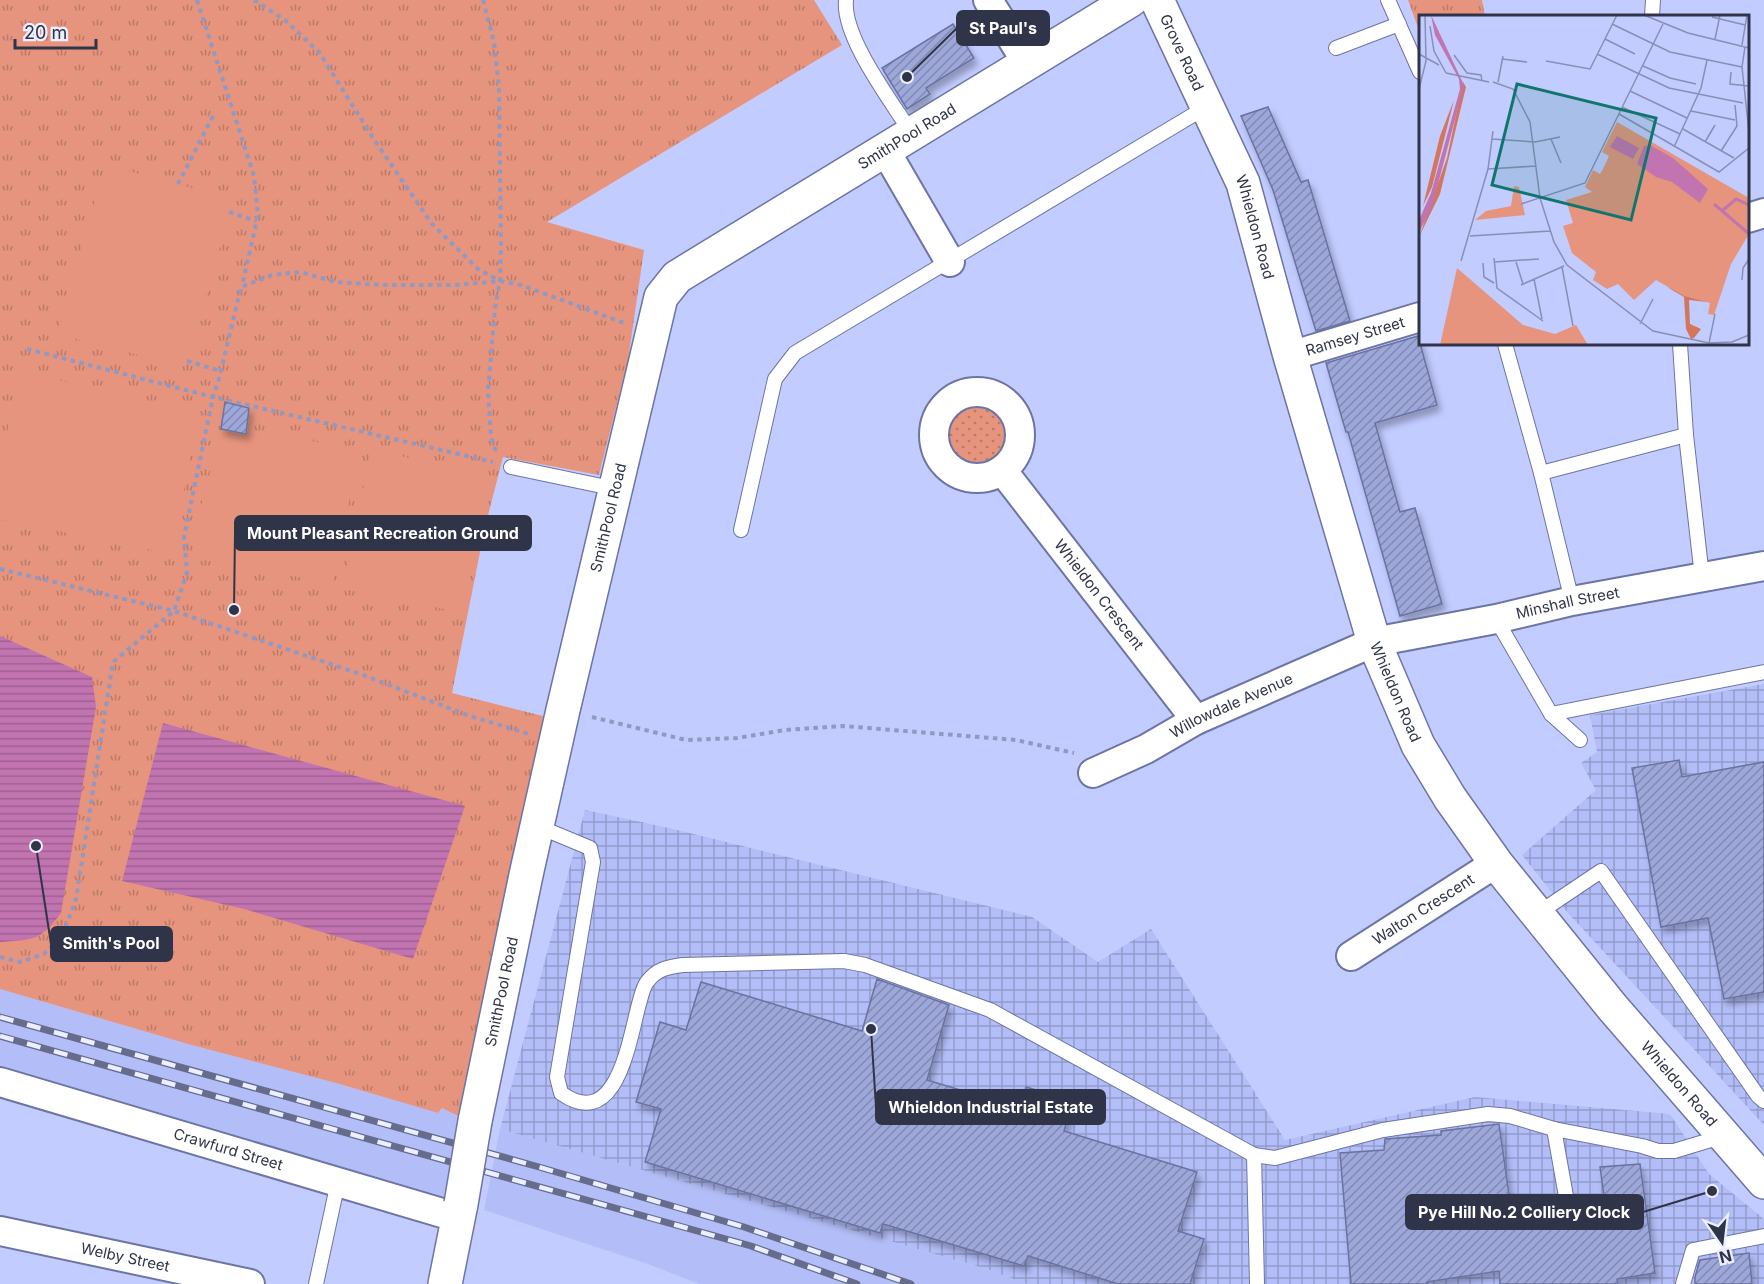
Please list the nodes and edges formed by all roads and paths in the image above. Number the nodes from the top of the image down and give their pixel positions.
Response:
1 (197, 0) edge
2 (254, 0) edge
3 (483, 0) edge
4 (846, 0) edge
5 (988, 0) edge
6 (1131, 0) edge
7 (1157, 0) edge
8 (1388, 0) edge
9 (1653, 0) edge
10 (1652, 15) edge
11 (1399, 24) junction
12 (1336, 48) dead end
13 (1027, 63) junction
14 (1419, 70) edge
15 (1208, 106) junction
16 (215, 112) dead end
17 (898, 142) junction
18 (178, 184) dead end
19 (230, 213) dead end
20 (1764, 213) edge
21 (1749, 218) edge
22 (256, 221) junction
23 (950, 262) junction
24 (500, 281) junction
25 (242, 287) junction
26 (1419, 316) edge
27 (653, 333) junction
28 (1505, 345) edge
29 (1680, 345) edge
30 (27, 349) dead end
31 (1290, 356) junction
32 (187, 361) dead end
33 (221, 371) junction
34 (213, 397) junction
35 (1686, 435) junction
36 (511, 466) dead end
37 (1002, 470) dead end
38 (1540, 473) junction
39 (616, 489) junction
40 (741, 530) dead end
41 (1764, 566) edge
42 (0, 569) edge
43 (1702, 577) junction
44 (1572, 601) junction
45 (174, 611) junction
46 (1496, 619) junction
47 (1374, 642) junction
48 (1764, 672) edge
49 (563, 710) junction
50 (1551, 714) junction
51 (1196, 720) junction
52 (1580, 740) dead end
53 (556, 743) junction
54 (1093, 773) joint
55 (537, 826) junction
56 (1496, 863) junction
57 (1537, 914) junction
58 (1351, 956) dead end
59 (0, 957) edge
60 (0, 1082) edge
61 (1764, 1101) edge
62 (1554, 1129) junction
63 (1724, 1136) junction
64 (1254, 1155) junction
65 (338, 1182) junction
66 (1764, 1182) edge
67 (1567, 1202) dead end
68 (460, 1211) junction
69 (0, 1231) edge
70 (1764, 1236) edge
71 (250, 1284) edge
72 (316, 1284) edge
73 (445, 1284) edge
74 (1257, 1284) edge
75 (1683, 1284) edge

1 - 22 path
2 - 24 path
3 - 24 path
4 - 17 lane
5 - 13 street
6 - 13 street, SmithPool Road
7 - 15 street, Grove Road
8 - 11 lane
9 - 10 lane
11 - 12 lane
11 - 14 lane
13 - 17 street, SmithPool Road
15 - 23 lane
15 - 31 street, Whieldon Road
16 - 18 path
17 - 23 street
17 - 27 street, SmithPool Road
19 - 22 path
20 - 21 street
22 - 25 path
23 - 40 lane
24 - 25 path
24 - 27 path
24 - 34 path
25 - 33 path
26 - 31 street, Ramsey Street
27 - 39 street, SmithPool Road
28 - 38 lane
29 - 35 lane
30 - 34 path
31 - 47 street, Whieldon Road
32 - 33 path
33 - 34 path
34 - 45 path
35 - 38 lane
35 - 43 lane
36 - 39 lane
37 - 51 street, Whieldon Crescent
38 - 44 lane
39 - 49 street, SmithPool Road
41 - 43 street, Minshall Street
42 - 45 path
43 - 44 street, Minshall Street
44 - 46 street, Minshall Street
45 - 53 path
45 - 59 path
46 - 47 street, Minshall Street
46 - 50 lane
47 - 51 street, Willowdale Avenue
47 - 56 street, Whieldon Road
48 - 50 lane
49 - 53 street, SmithPool Road
49 - 54 path
50 - 52 lane
51 - 54 street, Willowdale Avenue
53 - 55 street, SmithPool Road
55 - 64 lane
55 - 68 street, SmithPool Road, bridge
56 - 57 street, Whieldon Road
56 - 58 street, Walton Crescent
57 - 61 lane
57 - 63 street, Whieldon Road
60 - 65 street, Crawfurd Street
62 - 63 lane
62 - 64 lane
62 - 67 lane
63 - 66 street, Whieldon Road
64 - 74 lane
65 - 68 street, Crawfurd Street
65 - 72 lane
68 - 73 street, SmithPool Road
69 - 71 street, Welby Street
70 - 75 lane

